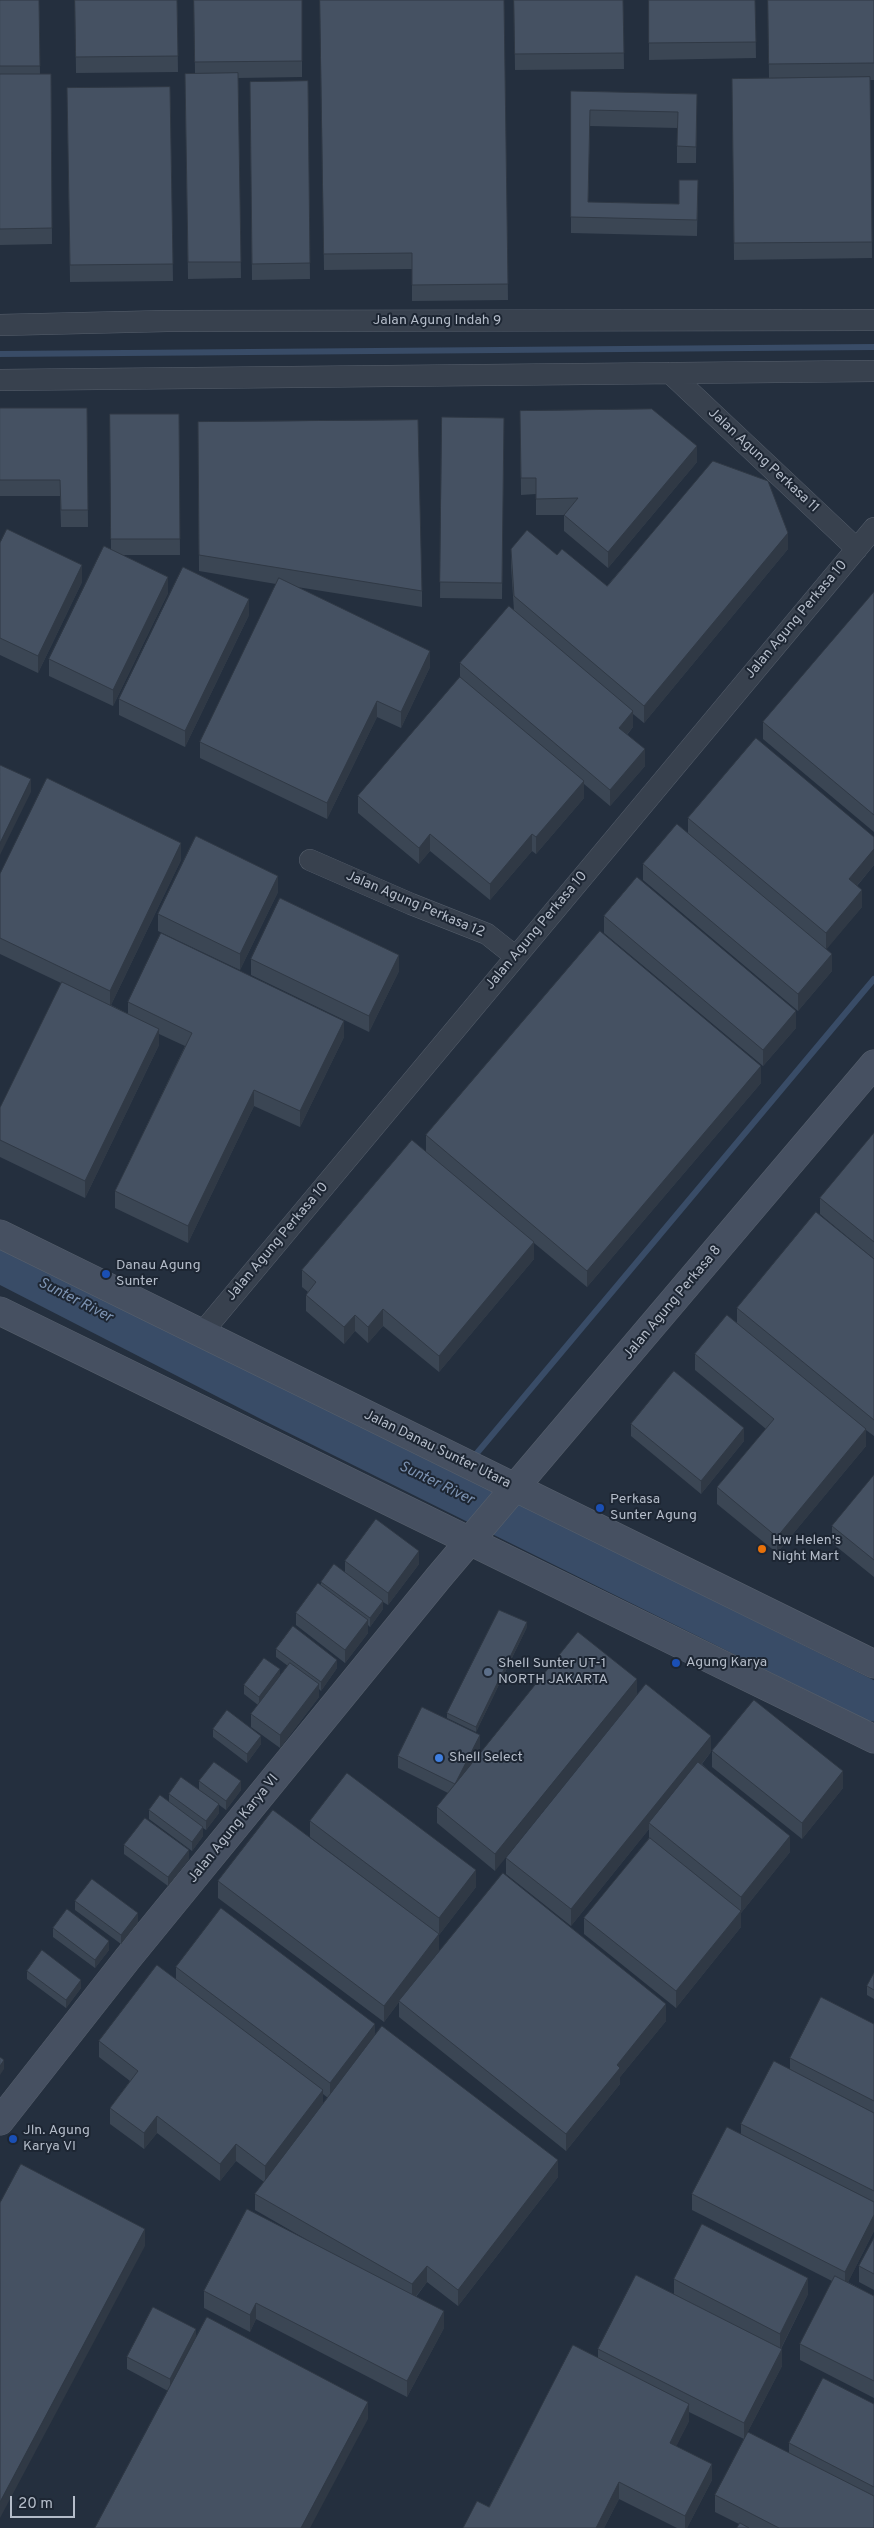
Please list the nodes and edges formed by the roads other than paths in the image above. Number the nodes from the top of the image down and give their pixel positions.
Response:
1 (874, 320) edge
2 (0, 326) edge
3 (874, 371) edge
4 (670, 374) junction
5 (0, 380) edge
6 (874, 528) edge
7 (857, 549) junction
8 (310, 860) dead end
9 (516, 956) junction
10 (874, 1064) edge
11 (0, 1234) edge
12 (0, 1311) edge
13 (201, 1334) junction
14 (508, 1489) junction
15 (476, 1536) junction
16 (874, 1664) edge
17 (874, 1739) edge
18 (0, 2121) edge

1 - 2 street, Jalan Agung Indah 9
3 - 4 street
4 - 5 street
4 - 7 street, Jalan Agung Perkasa 11
6 - 7 street, Jalan Agung Perkasa 10
7 - 9 street, Jalan Agung Perkasa 10
8 - 9 street, Jalan Agung Perkasa 12
9 - 13 street, Jalan Agung Perkasa 10
10 - 14 main road, Jalan Agung Perkasa 8
11 - 13 main road, Jalan Danau Sunter Utara
12 - 15 main road
13 - 14 main road, Jalan Danau Sunter Utara
14 - 15 main road, Jalan Agung Perkasa 8
14 - 16 main road, Jalan Danau Sunter Utara
15 - 17 main road
15 - 18 main road, Jalan Agung Karya VI

